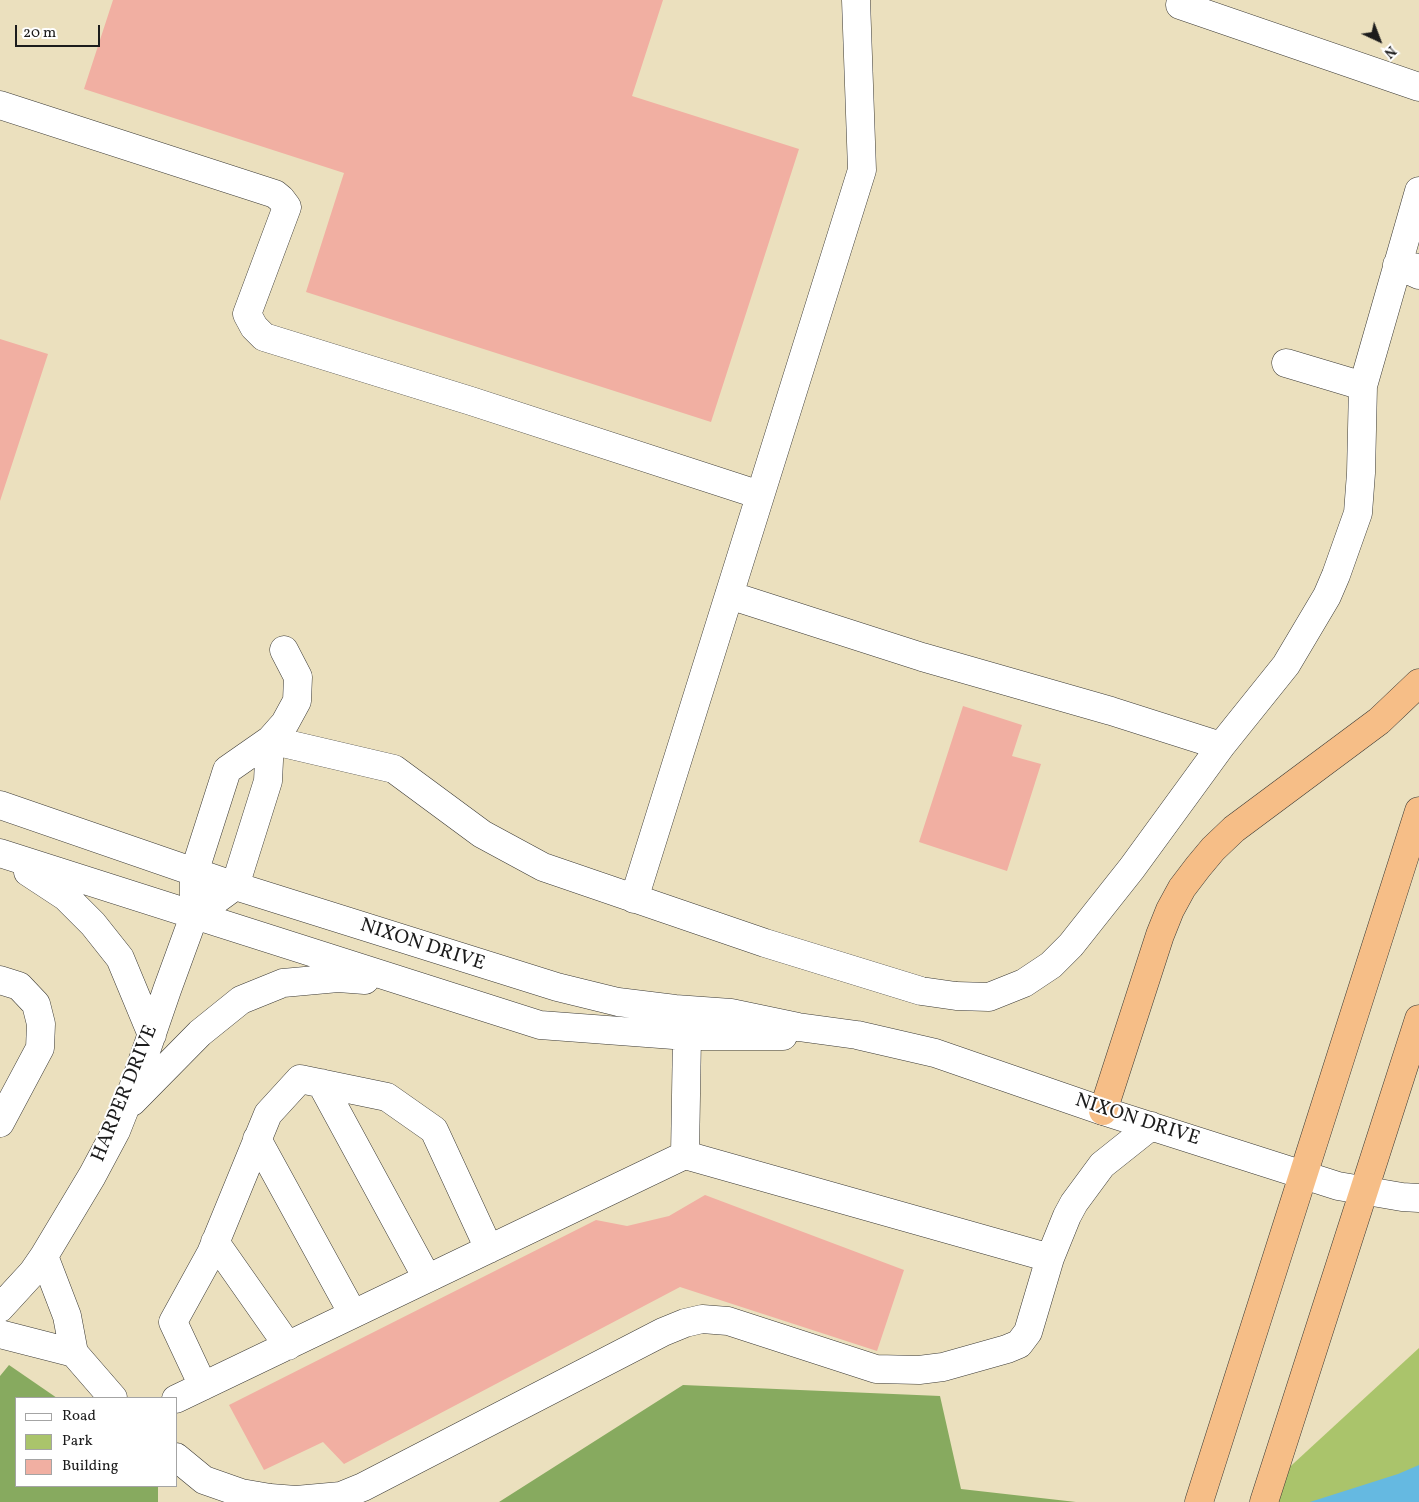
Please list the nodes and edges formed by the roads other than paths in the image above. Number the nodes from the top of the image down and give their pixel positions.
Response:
1 (856, 0) edge
2 (1181, 0) edge
3 (1419, 87) edge
4 (0, 105) edge
5 (1419, 191) edge
6 (1412, 269) edge
7 (1286, 363) dead end
8 (1363, 386) junction
9 (760, 495) junction
10 (729, 595) junction
11 (284, 650) dead end
12 (1419, 683) edge
13 (270, 740) junction
14 (1221, 746) junction
15 (0, 805) edge
16 (1419, 811) edge
17 (0, 854) edge
18 (194, 873) junction
19 (234, 886) junction
20 (634, 899) junction
21 (194, 916) junction
22 (0, 980) edge
23 (408, 984) junction
24 (1419, 1019) edge
25 (152, 1035) junction
26 (857, 1035) junction
27 (687, 1036) junction
28 (321, 1083) junction
29 (124, 1110) junction
30 (1103, 1111) junction
31 (0, 1123) edge
32 (1151, 1126) junction
33 (257, 1139) junction
34 (685, 1154) junction
35 (1302, 1175) junction
36 (1364, 1190) junction
37 (1419, 1198) edge
38 (215, 1242) junction
39 (489, 1248) junction
40 (44, 1256) junction
41 (1050, 1258) junction
42 (427, 1278) junction
43 (0, 1308) edge
44 (353, 1314) junction
45 (0, 1334) edge
46 (288, 1346) junction
47 (74, 1353) junction
48 (203, 1386) junction
49 (111, 1397) edge
50 (178, 1398) edge
51 (178, 1459) edge
52 (1199, 1502) edge
53 (1264, 1502) edge

1 - 9 street
2 - 3 street
4 - 9 street
5 - 6 street
6 - 8 street
7 - 8 street
8 - 14 street
9 - 10 street
10 - 14 street
10 - 20 street
11 - 13 street, HARPER DRIVE
12 - 30 highway
13 - 18 street, HARPER DRIVE
13 - 19 street
13 - 20 street
14 - 20 street
15 - 18 street, NIXON DRIVE
16 - 35 highway
17 - 21 street, NIXON DRIVE
17 - 25 street
18 - 19 street, NIXON DRIVE
18 - 21 street, HARPER DRIVE
19 - 21 street
19 - 26 street, NIXON DRIVE
21 - 23 street, NIXON DRIVE
21 - 25 street, HARPER DRIVE
22 - 31 street
23 - 27 street, NIXON DRIVE
23 - 29 street
24 - 36 highway
25 - 29 street, HARPER DRIVE
26 - 27 street, NIXON DRIVE
26 - 30 street, NIXON DRIVE
27 - 34 street
28 - 33 street
28 - 39 street
28 - 42 street
29 - 40 street, HARPER DRIVE
30 - 32 street, NIXON DRIVE
32 - 35 street, NIXON DRIVE
32 - 41 street
33 - 38 street
33 - 44 street
34 - 39 street
34 - 41 street
35 - 36 street, NIXON DRIVE
35 - 52 highway
36 - 37 street, NIXON DRIVE
36 - 53 highway
38 - 46 street
38 - 48 street
39 - 42 street
40 - 43 street, HARPER DRIVE
40 - 47 street
41 - 51 street
42 - 44 street
44 - 46 street
45 - 47 street
46 - 48 street
47 - 49 street
48 - 50 street

